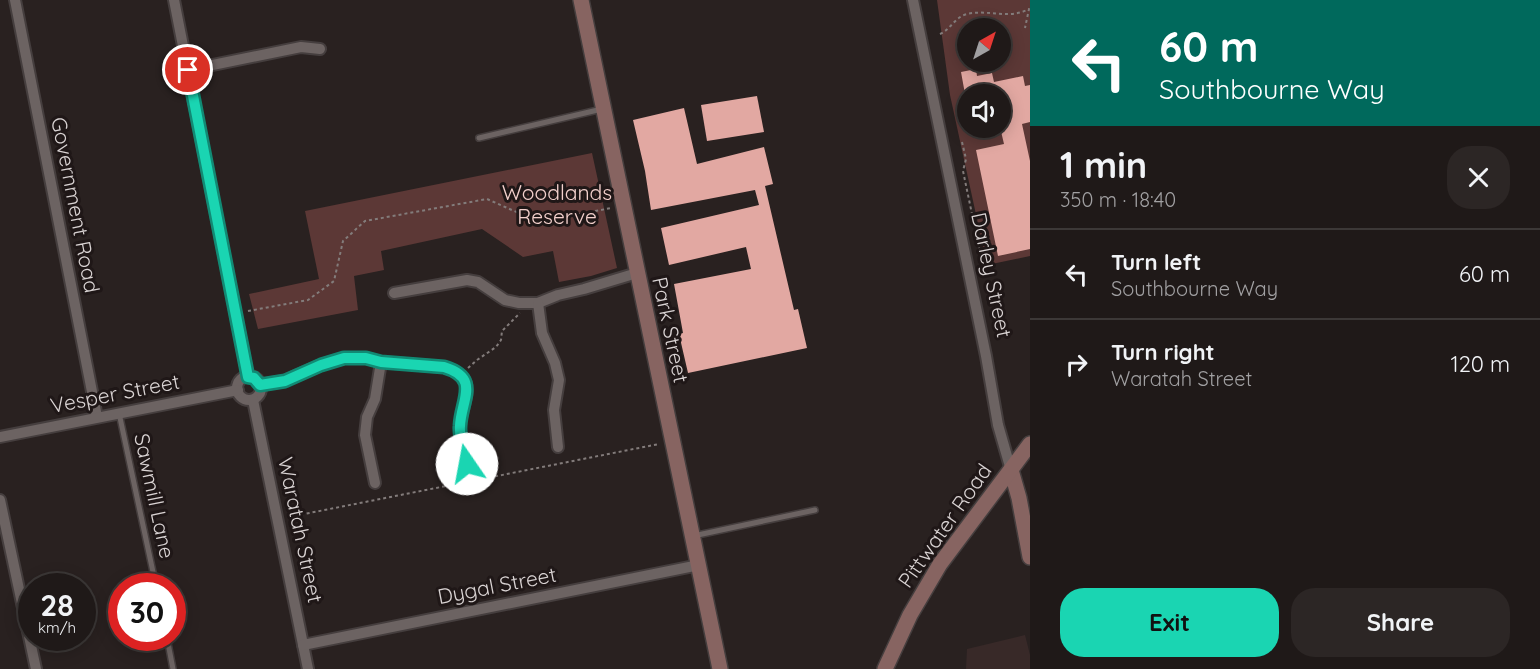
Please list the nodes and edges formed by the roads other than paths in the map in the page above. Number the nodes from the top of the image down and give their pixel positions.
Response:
1 (15, 0) edge
2 (174, 0) edge
3 (581, 0) edge
4 (913, 0) edge
5 (320, 49) dead end
6 (188, 70) junction
7 (604, 109) junction
8 (479, 138) dead end
9 (637, 273) junction
10 (394, 293) dead end
11 (538, 303) junction
12 (381, 362) junction
13 (248, 377) junction
14 (260, 385) junction
15 (238, 390) junction
16 (253, 399) junction
17 (119, 413) junction
18 (97, 417) junction
19 (0, 437) edge
20 (1030, 444) edge
21 (558, 447) dead end
22 (467, 464) dead end
23 (1011, 470) junction
24 (375, 483) dead end
25 (0, 500) edge
26 (815, 510) dead end
27 (693, 536) junction
28 (1030, 557) edge
29 (699, 565) junction
30 (153, 573) edge
31 (303, 645) junction
32 (170, 651) edge
33 (36, 669) edge
34 (173, 669) edge
35 (308, 669) edge
36 (720, 669) edge
37 (885, 669) edge

1 - 18 street, Government Road
2 - 6 street
3 - 7 street, Park Street
4 - 23 street, Darley Street
5 - 6 street
6 - 13 street
7 - 8 lane
7 - 9 street, Park Street
9 - 11 street
9 - 27 street, Park Street
10 - 11 street
11 - 21 street
12 - 14 street
12 - 22 street
12 - 24 street
13 - 14 street
13 - 15 street
14 - 16 street
15 - 16 street
15 - 17 street, Vesper Street
16 - 31 street, Waratah Street
17 - 18 street, Vesper Street
17 - 30 lane, Sawmill Lane
18 - 19 street, Vesper Street
20 - 23 street, Pittwater Road
23 - 28 street, Darley Street
23 - 37 street, Pittwater Road
25 - 33 street
26 - 27 lane
27 - 29 street, Park Street
29 - 31 street, Dygal Street
29 - 36 street, Park Street
31 - 35 street, Waratah Street
32 - 34 lane

